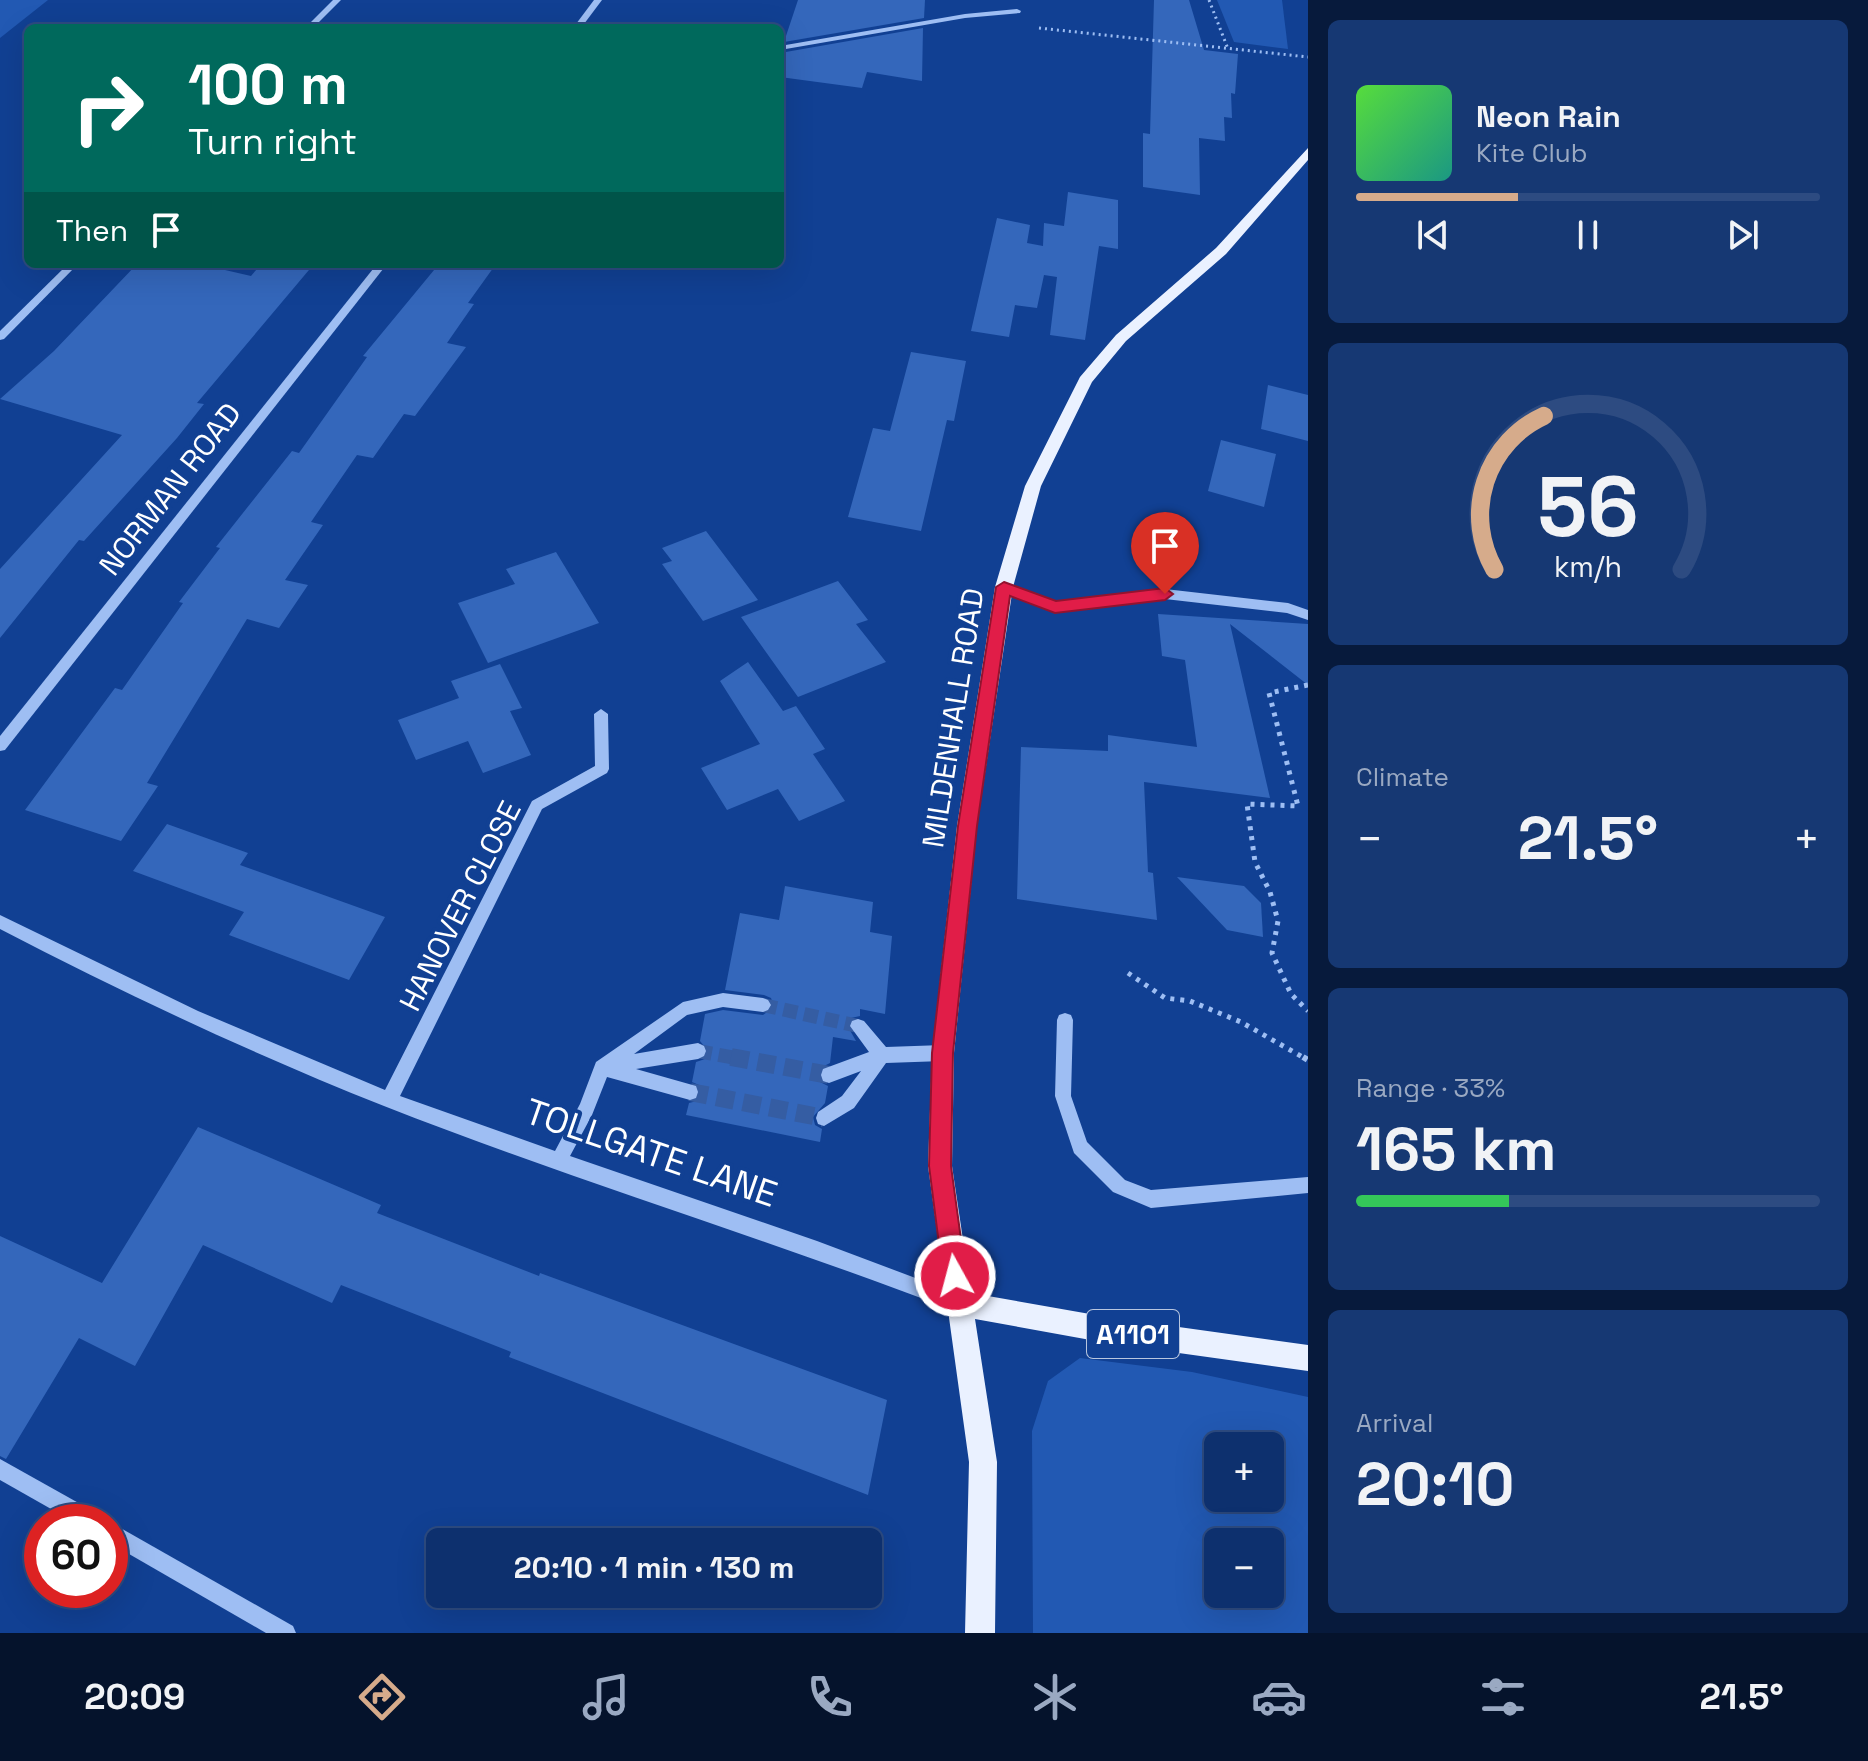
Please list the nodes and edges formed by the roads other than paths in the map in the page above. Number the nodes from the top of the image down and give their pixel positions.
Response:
1 (337, 0) edge
2 (598, 0) edge
3 (1017, 11) dead end
4 (313, 24) edge
5 (580, 24) edge
6 (784, 47) edge
7 (1308, 152) edge
8 (69, 268) edge
9 (379, 268) edge
10 (0, 337) edge
11 (1004, 587) junction
12 (1308, 615) edge
13 (601, 714) dead end
14 (0, 746) edge
15 (0, 922) edge
16 (763, 1005) tunnel mouth
17 (1065, 1020) dead end
18 (858, 1026) tunnel mouth
19 (698, 1051) tunnel mouth
20 (943, 1053) junction
21 (882, 1055) junction
22 (602, 1068) junction
23 (829, 1075) tunnel mouth
24 (690, 1092) tunnel mouth
25 (389, 1100) junction
26 (824, 1118) dead end
27 (559, 1160) junction
28 (1308, 1185) edge
29 (958, 1303) junction
30 (1308, 1358) edge
31 (0, 1469) edge
32 (61, 1504) edge
33 (128, 1542) edge
34 (286, 1633) edge
35 (980, 1633) edge

1 - 4 street
2 - 5 street
3 - 6 street
7 - 11 main road, MILDENHALL ROAD
8 - 10 street
9 - 14 street, NORMAN ROAD
11 - 12 street
11 - 20 main road, MILDENHALL ROAD
13 - 25 street, HANOVER CLOSE
15 - 25 street, TOLLGATE LANE
16 - 22 street
17 - 28 street
18 - 21 street
19 - 22 street
20 - 21 street
20 - 29 main road, MILDENHALL ROAD
21 - 23 street
21 - 26 street
22 - 24 street
22 - 27 street
25 - 27 street, TOLLGATE LANE
27 - 29 street, TOLLGATE LANE
29 - 30 main road, TOLLGATE LANE / A1101
29 - 35 main road, MILDENHALL ROAD
31 - 32 street
33 - 34 street

